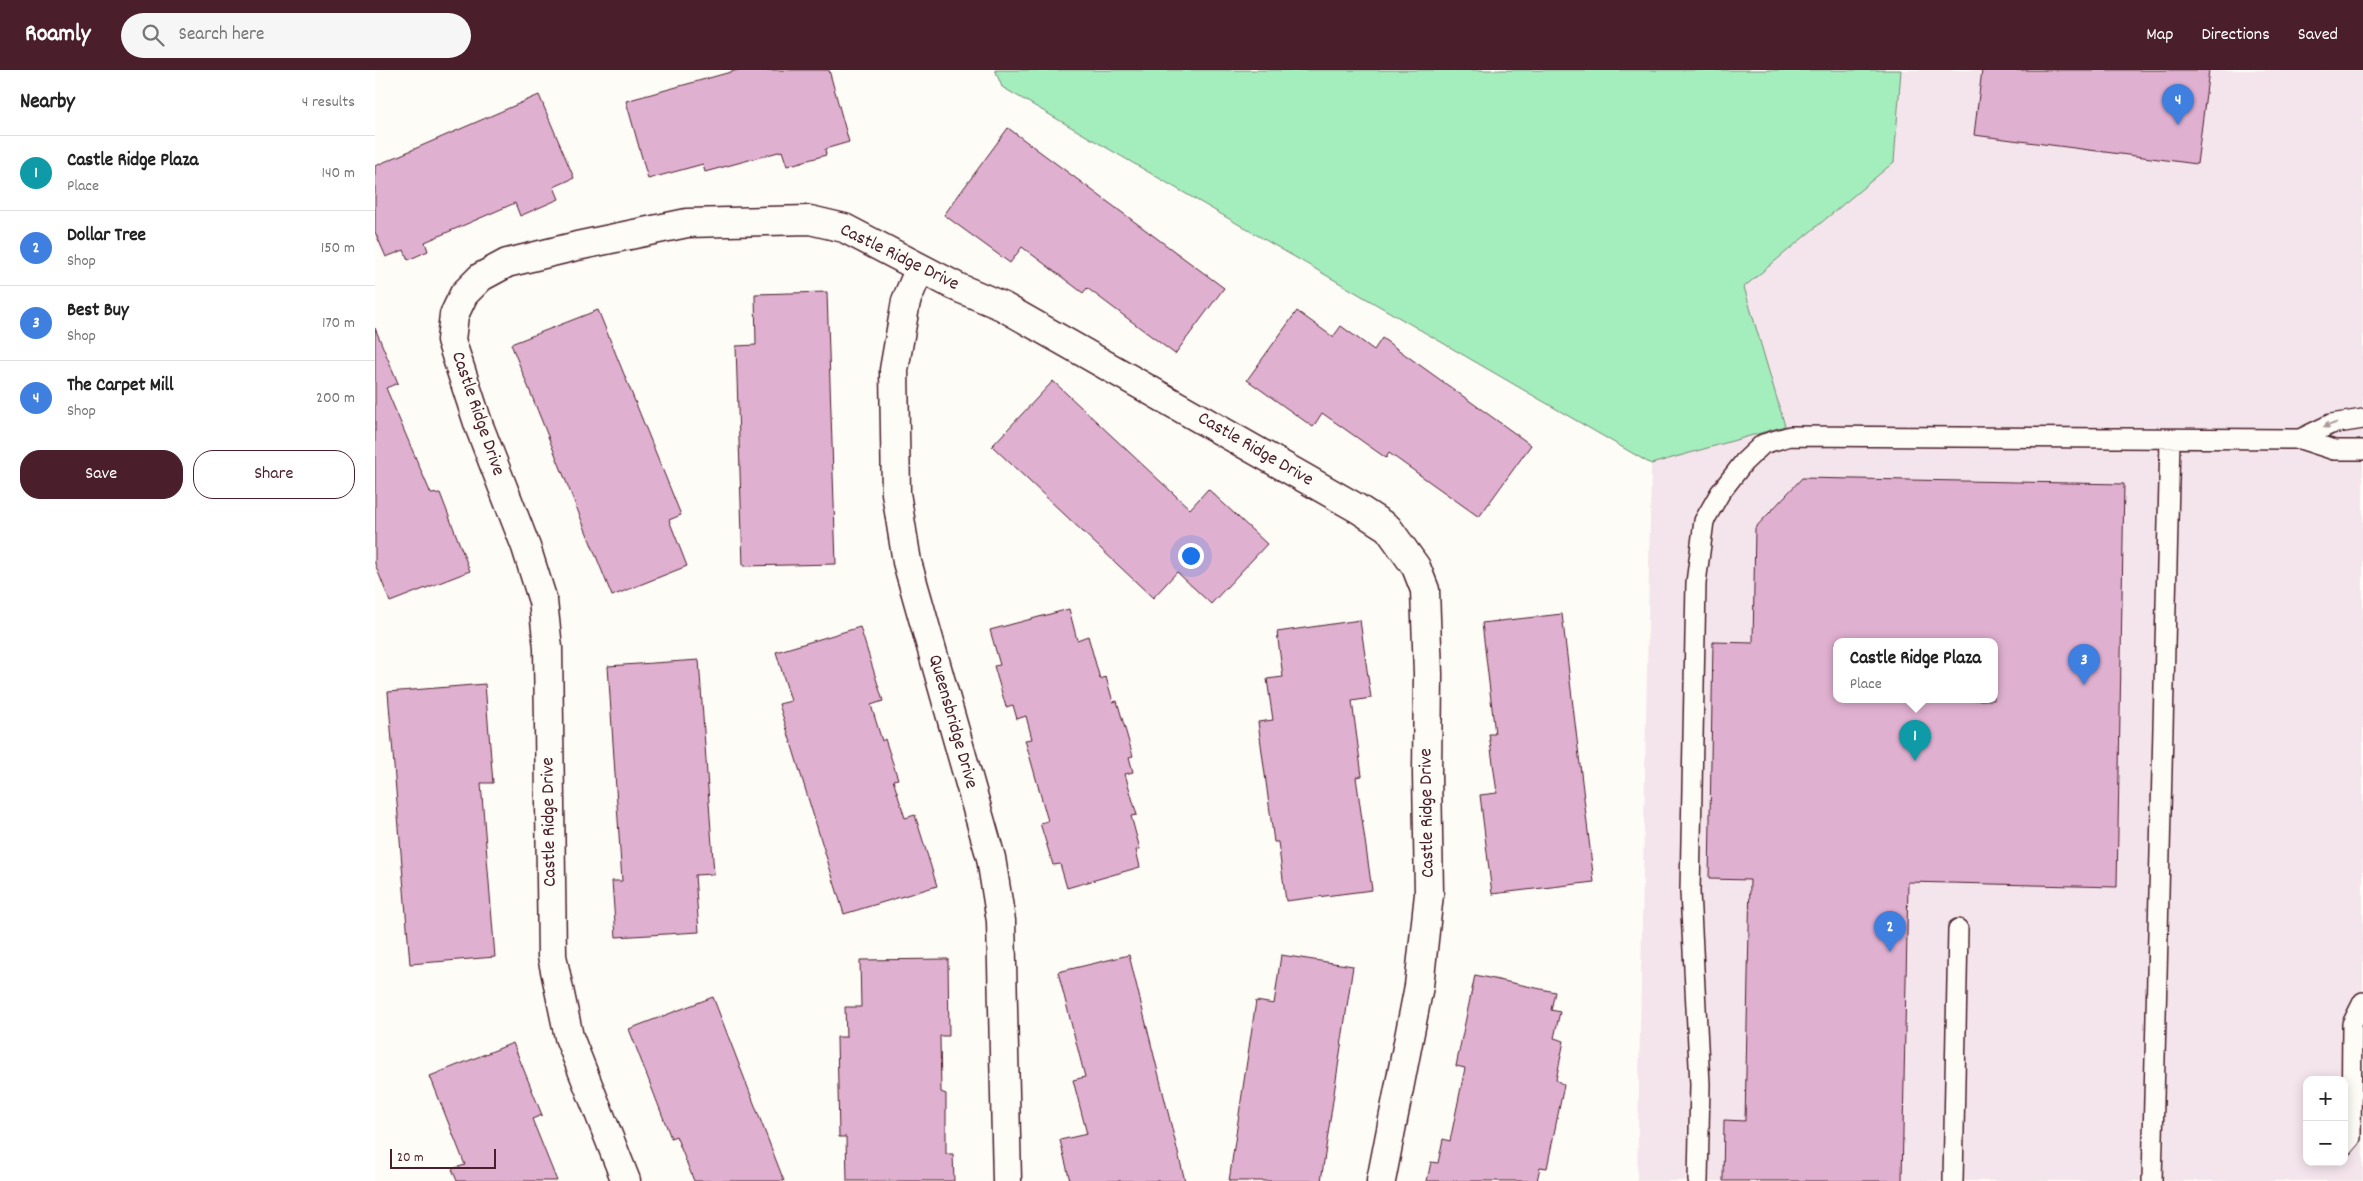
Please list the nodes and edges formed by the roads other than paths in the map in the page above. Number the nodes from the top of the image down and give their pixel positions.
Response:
1 (920, 268) junction
2 (2363, 419) edge
3 (2300, 439) junction
4 (2170, 440) junction
5 (2363, 450) edge
6 (1958, 929) dead end
7 (2363, 1002) edge
8 (2348, 1141) edge
9 (626, 1181) edge
10 (1007, 1181) edge
11 (1381, 1181) edge
12 (1698, 1181) edge
13 (1953, 1181) edge
14 (2152, 1181) edge

1 - 9 street, Castle Ridge Drive
1 - 10 street, Queensbridge Drive
1 - 11 street, Castle Ridge Drive
2 -> 3 lane
3 - 4 lane
3 - 5 lane
4 - 12 lane
4 - 14 lane
6 - 13 lane
7 - 8 lane

